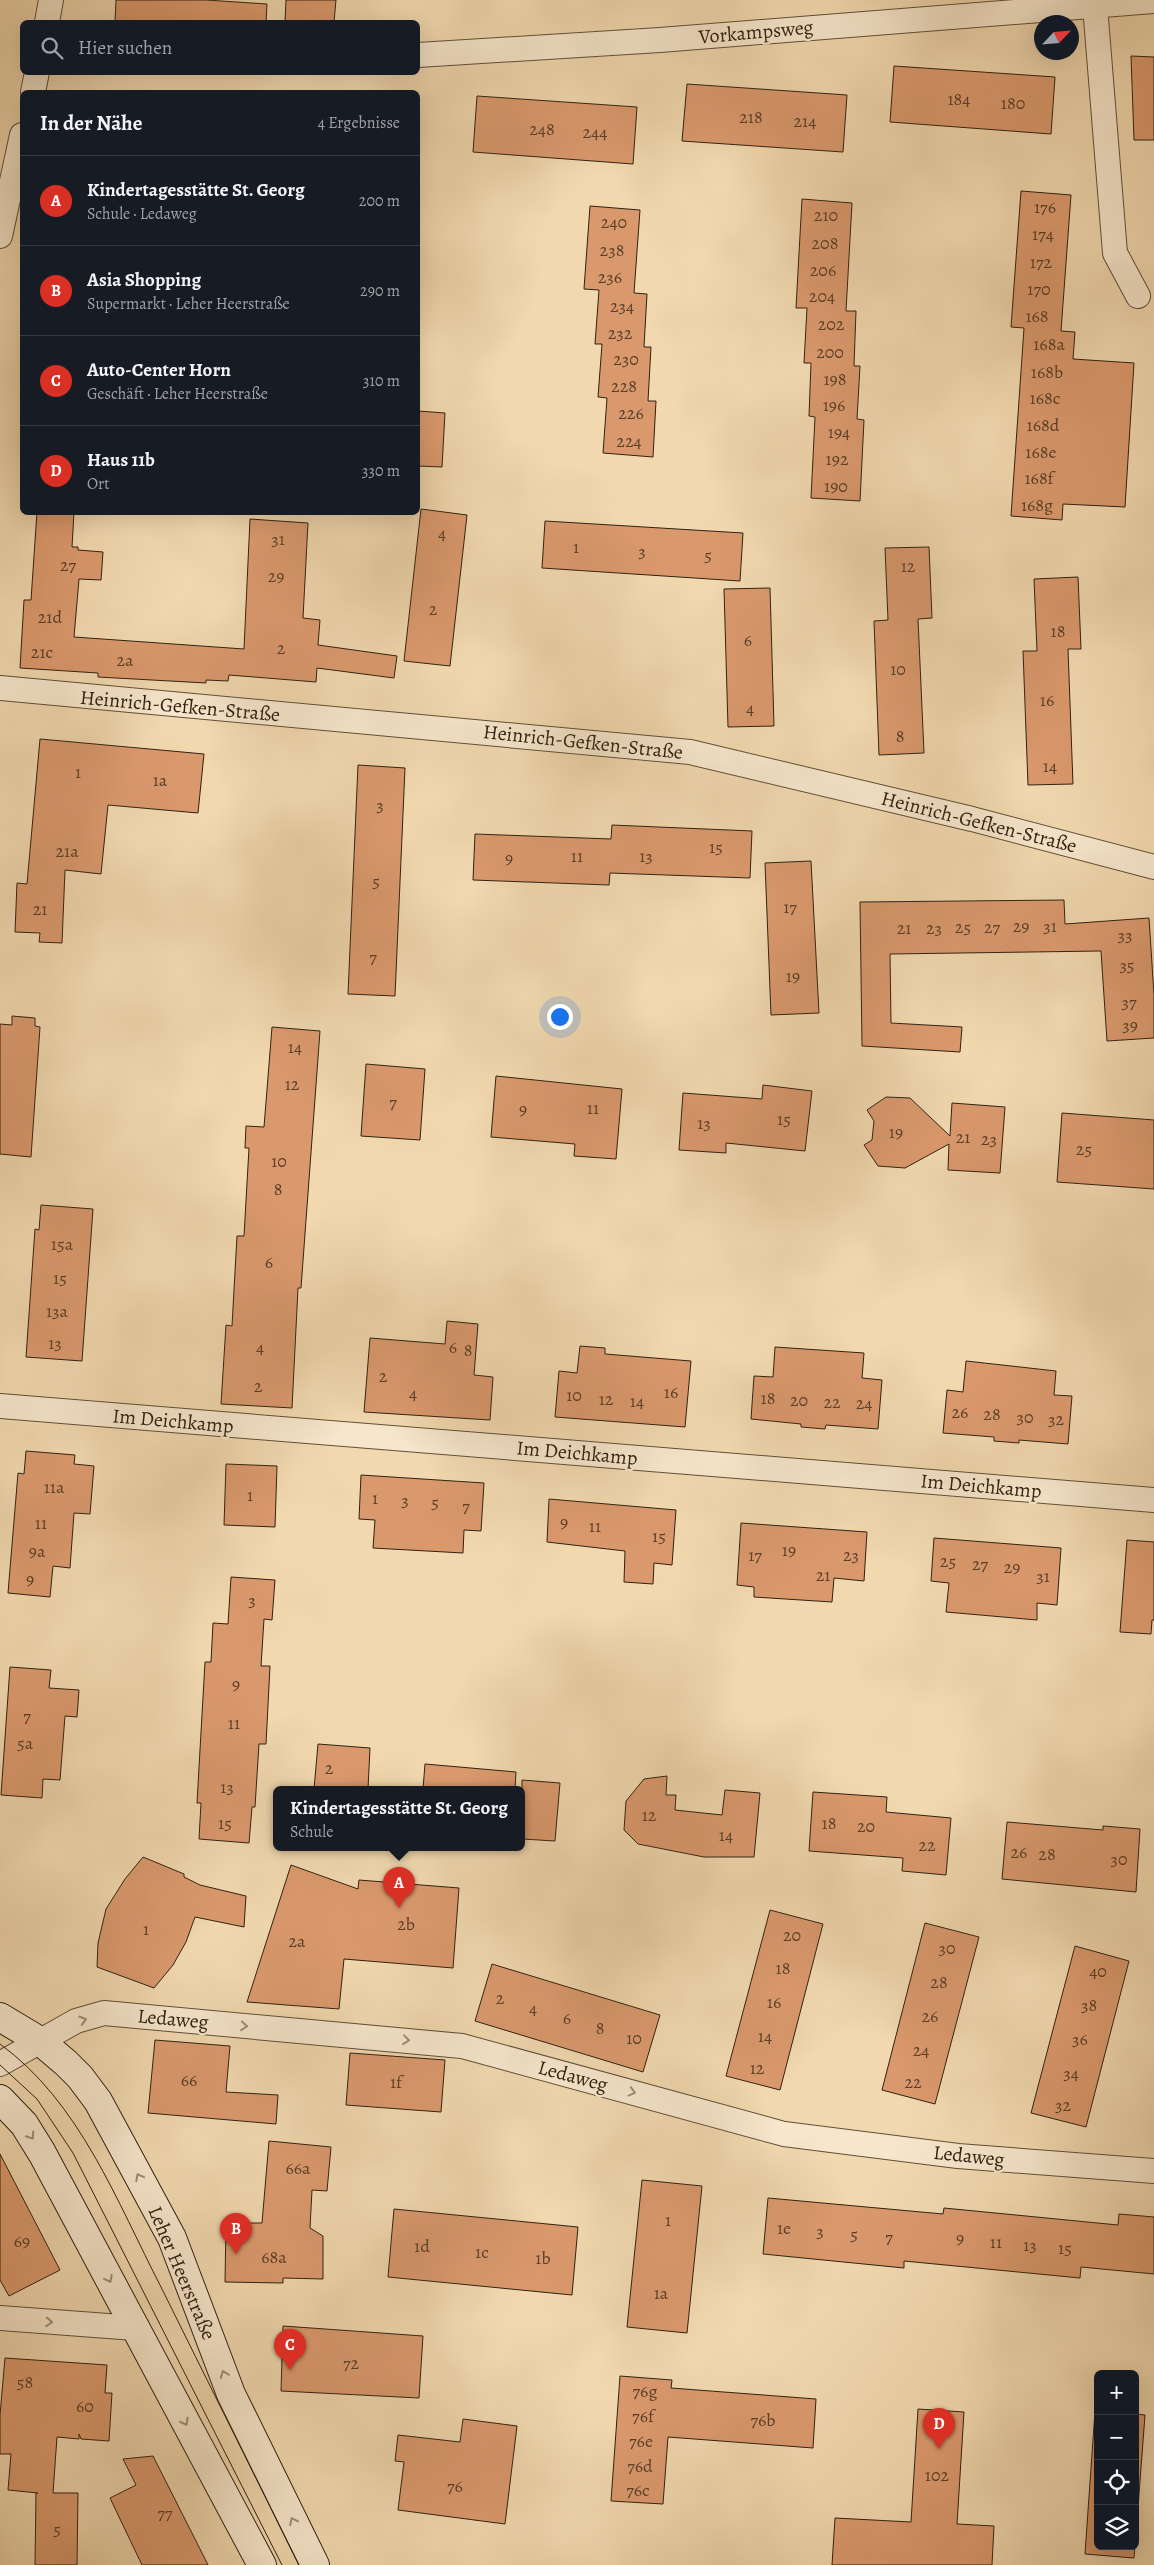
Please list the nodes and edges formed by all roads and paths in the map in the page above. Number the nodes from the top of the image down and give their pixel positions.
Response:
1 (51, 0) edge
2 (1154, 1) edge
3 (1094, 6) junction
4 (47, 20) edge
5 (420, 55) edge
6 (37, 75) edge
7 (34, 90) edge
8 (20, 144) edge
9 (0, 229) edge
10 (0, 236) edge
11 (1138, 296) dead end
12 (0, 688) edge
13 (1154, 867) edge
14 (0, 1406) edge
15 (1154, 1500) edge
16 (0, 2017) edge
17 (40, 2042) junction
18 (0, 2064) edge
19 (0, 2099) edge
20 (1154, 2171) edge
21 (0, 2318) edge
22 (135, 2328) junction
23 (262, 2565) edge
24 (315, 2565) edge

1 - 4 street
2 - 3 street, Vorkampsweg
3 - 5 street, Vorkampsweg
3 - 11 street
6 - 7 street
8 - 9 street
9 - 10 street
12 - 13 street, Heinrich-Gefken-Straße
14 - 15 street, Im Deichkamp
16 - 17 main road, Leher Heerstraße
17 - 18 street, Ledaweg
17 -> 20 street, Ledaweg
24 -> 17 main road, Leher Heerstraße
19 -> 22 main road
21 -> 22 street
22 -> 23 main road

